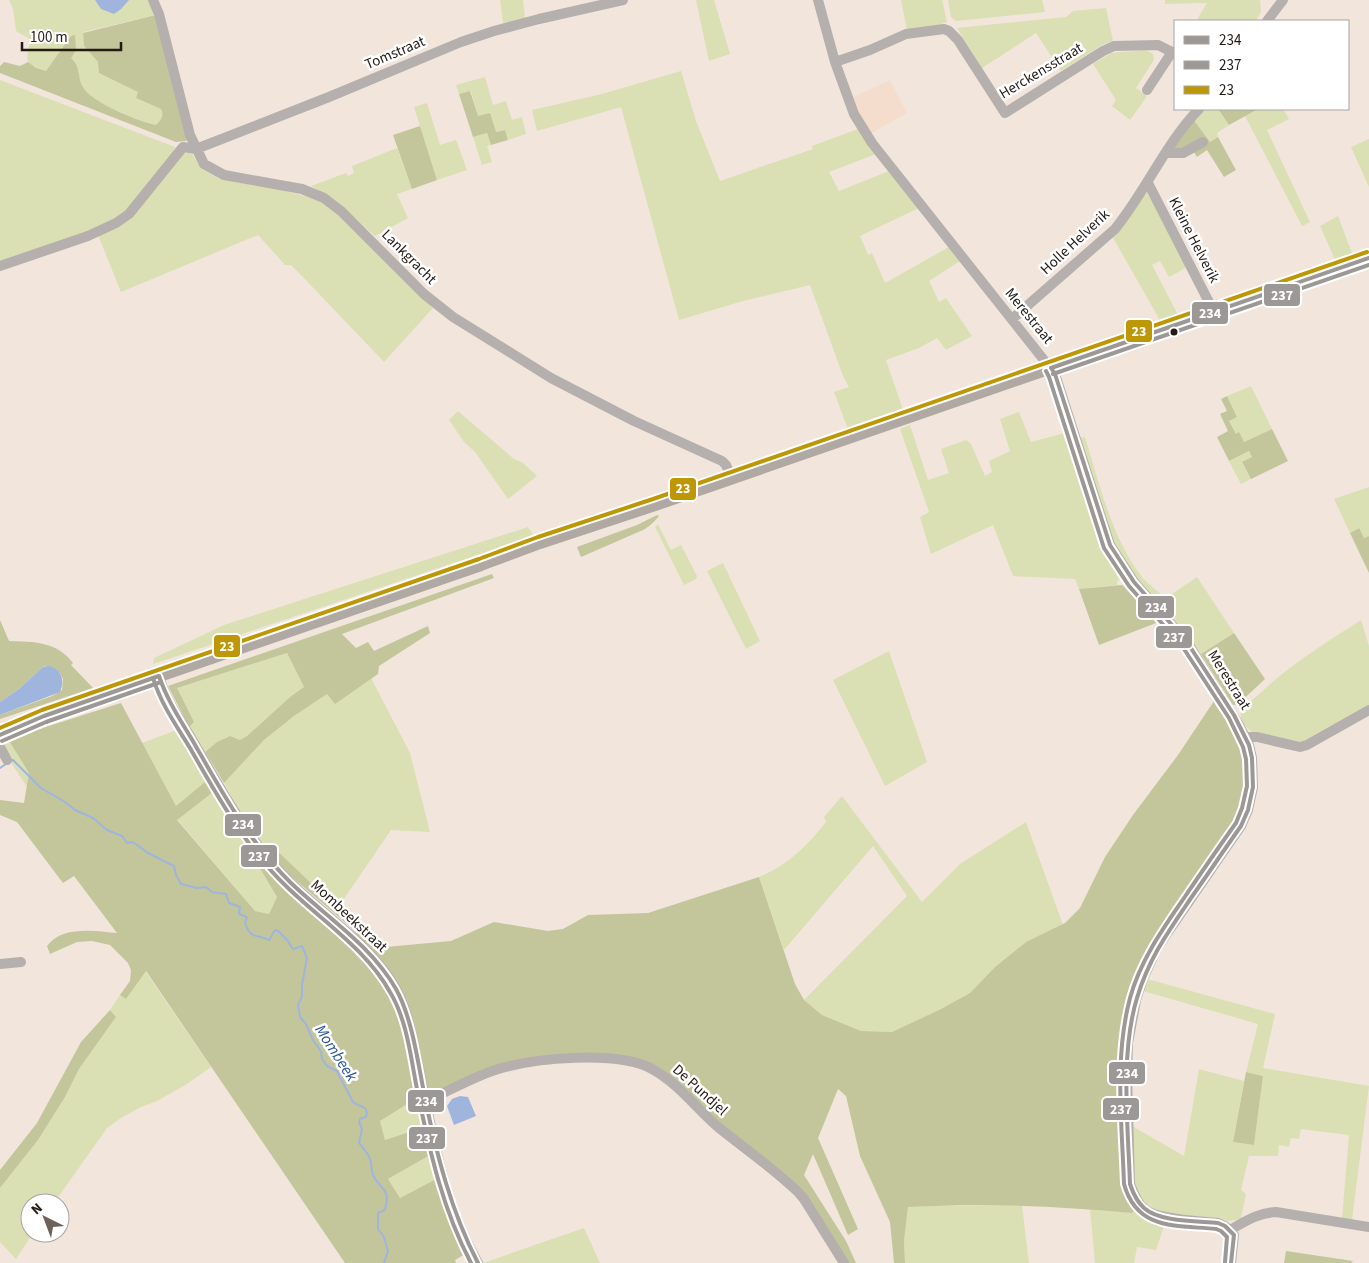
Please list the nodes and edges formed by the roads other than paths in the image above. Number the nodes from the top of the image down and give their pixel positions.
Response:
1 (153, 0) edge
2 (623, 0) edge
3 (818, 0) edge
4 (1283, 0) edge
5 (1268, 20) edge
6 (835, 62) junction
7 (1147, 90) dead end
8 (1198, 110) edge
9 (1203, 142) dead end
10 (196, 149) junction
11 (1166, 153) junction
12 (1148, 183) junction
13 (1369, 258) edge
14 (0, 266) edge
15 (1214, 312) junction
16 (1012, 320) junction
17 (1051, 368) junction
18 (732, 478) junction
19 (159, 676) junction
20 (1369, 710) edge
21 (44, 716) junction
22 (0, 727) edge
23 (0, 735) edge
24 (1246, 737) junction
25 (0, 747) edge
26 (7, 760) dead end
27 (22, 962) dead end
28 (0, 964) edge
29 (426, 1102) junction
30 (1369, 1227) edge
31 (1230, 1230) junction
32 (478, 1263) edge
33 (844, 1263) edge
34 (1231, 1263) edge

1 - 10 street, Lankgracht
2 - 10 street, Tomstraat
3 - 6 street, Merestraat
4 - 5 street
6 - 7 street, Herckensstraat
6 - 16 street, Merestraat
8 - 11 street, Holle Helverik
9 - 11 street
10 - 14 street
10 - 18 street, Lankgracht
11 - 12 street, Holle Helverik
12 - 15 street, Kleine Helverik
12 - 16 street, Holle Helverik
13 - 15 main road
15 - 17 main road
16 - 17 street, Merestraat
17 - 18 main road
17 - 24 street, Merestraat
18 - 19 main road
19 - 21 main road
19 - 29 street, Mombeekstraat
20 - 24 street
21 - 22 main road
21 - 23 main road
24 - 31 street, Merestraat
25 - 26 street
27 - 28 street
29 - 32 street, Mombeekstraat
29 - 33 street, De Pundjel
30 - 31 street
31 - 34 street

